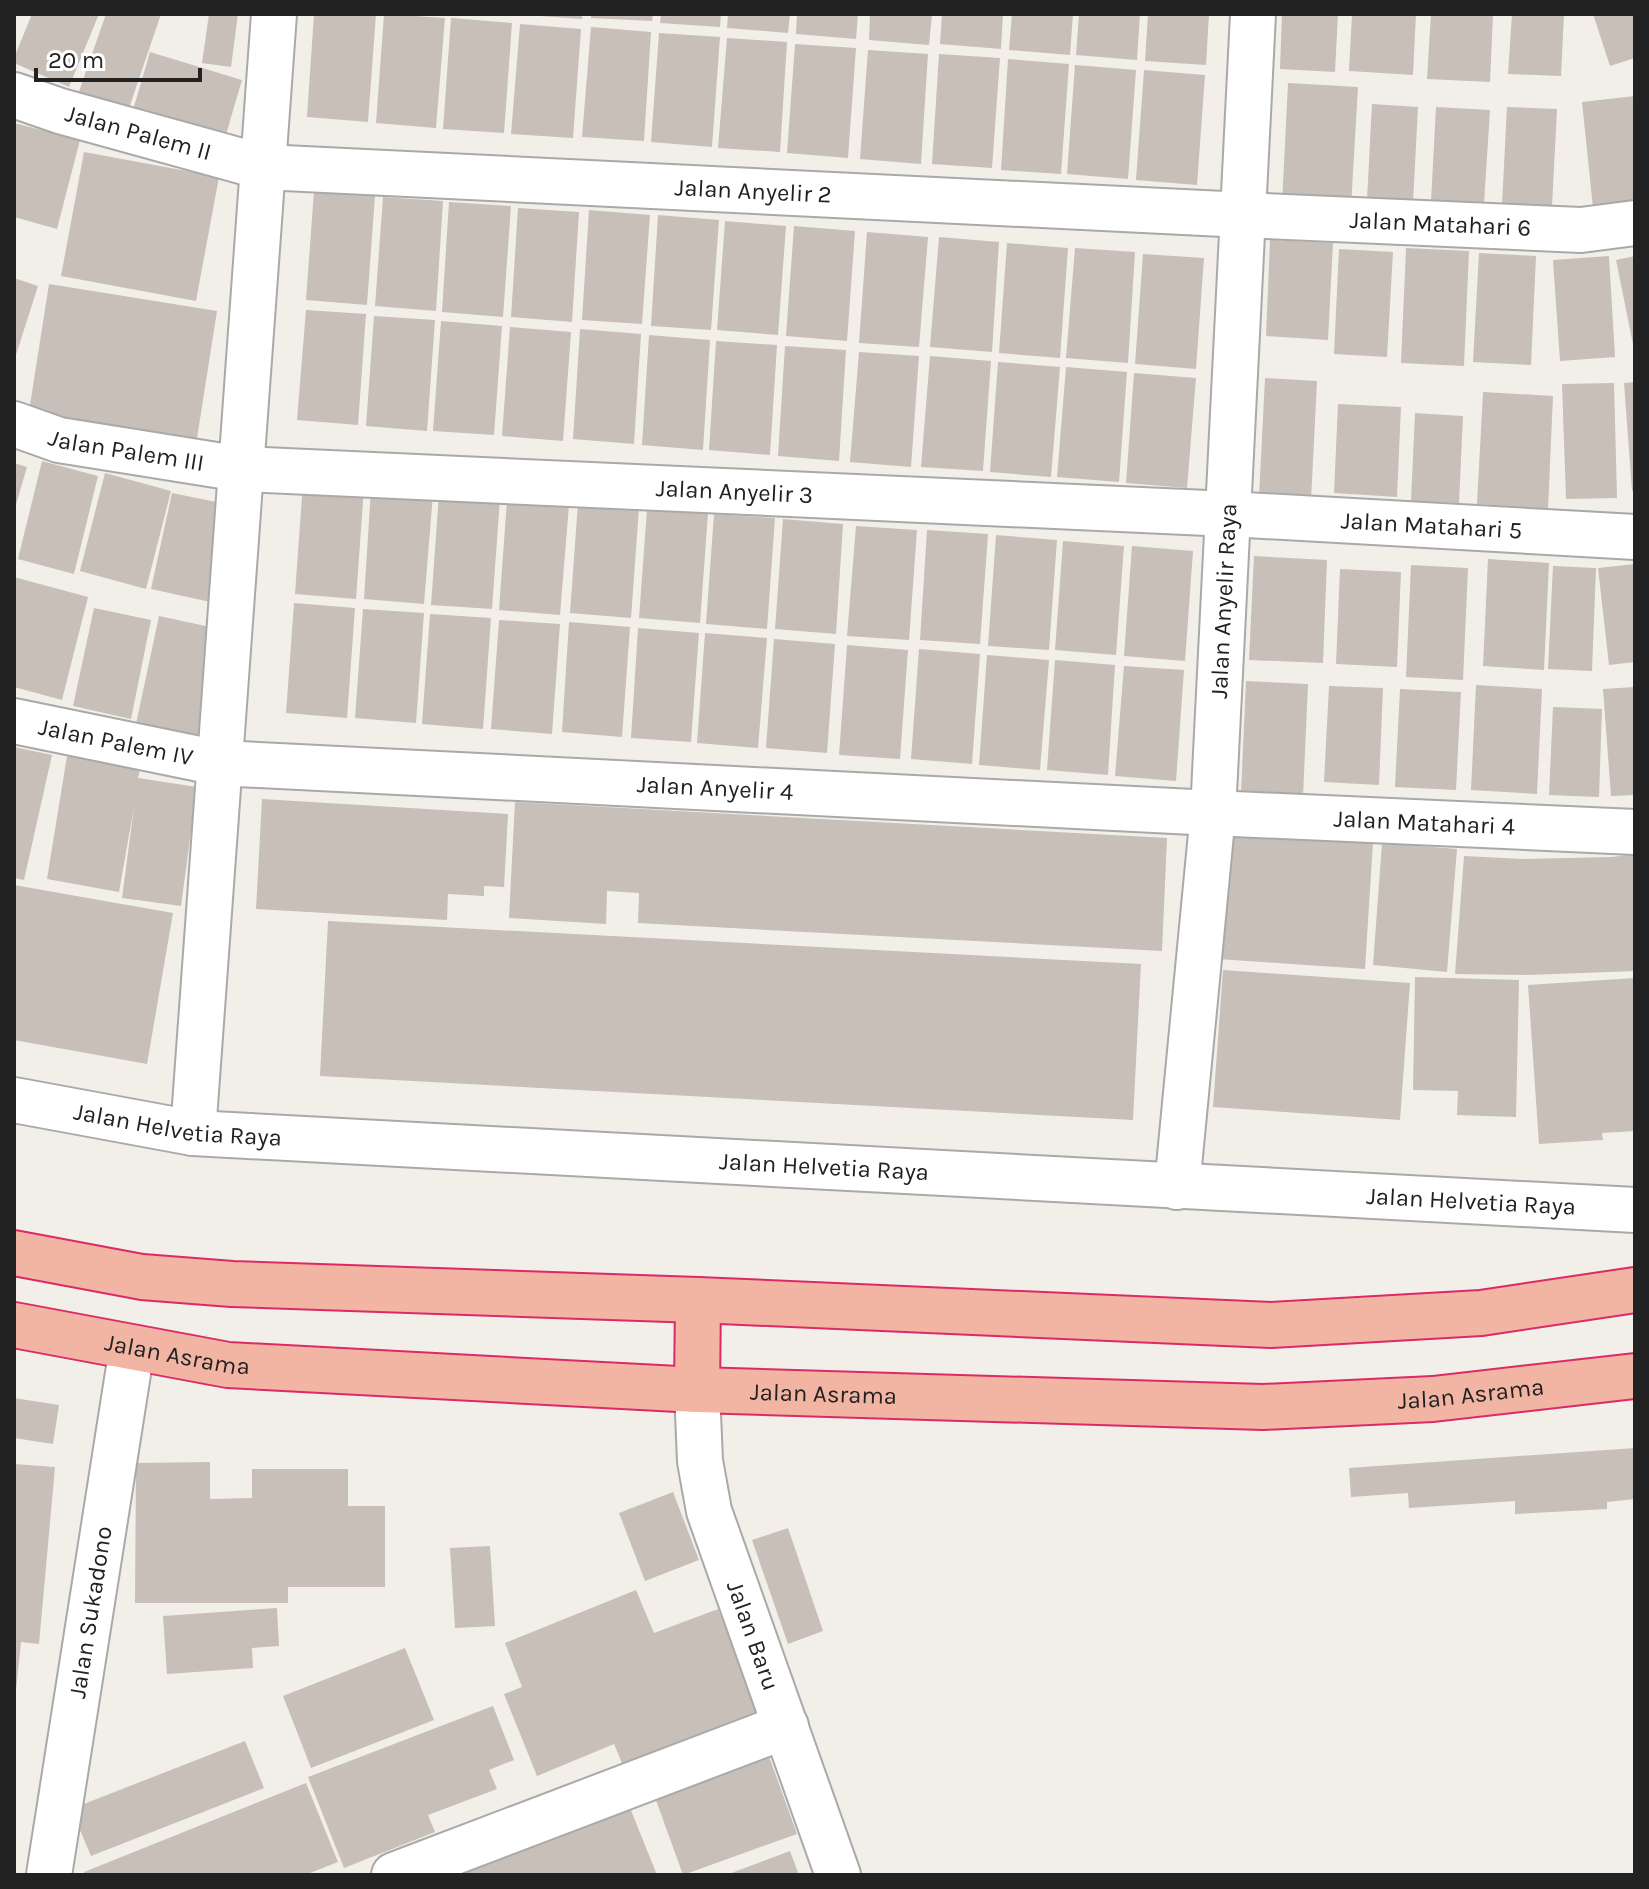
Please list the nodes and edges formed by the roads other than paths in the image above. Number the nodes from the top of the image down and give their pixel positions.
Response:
1 (274, 14) edge
2 (1253, 14) edge
3 (14, 95) edge
4 (263, 167) junction
5 (1244, 215) junction
6 (1635, 223) edge
7 (14, 424) edge
8 (241, 469) junction
9 (1229, 514) junction
10 (1635, 537) edge
11 (14, 721) edge
12 (219, 763) junction
13 (1213, 813) junction
14 (1635, 832) edge
15 (14, 1100) edge
16 (193, 1133) junction
17 (1177, 1187) junction
18 (1635, 1210) edge
19 (14, 1253) edge
20 (1635, 1290) edge
21 (698, 1300) junction
22 (14, 1325) edge
23 (132, 1348) junction
24 (1635, 1376) edge
25 (697, 1390) junction
26 (786, 1726) junction
27 (49, 1875) edge
28 (394, 1875) edge
29 (838, 1875) edge

1 - 4 street
2 - 5 street, Jalan Anyelir Raya
3 - 4 street, Jalan Palem II
4 - 5 street, Jalan Anyelir 2
4 - 8 street
5 - 6 street, Jalan Matahari 6
5 - 9 street, Jalan Anyelir Raya
7 - 8 street, Jalan Palem III
8 - 9 street, Jalan Anyelir 3
8 - 12 street
9 - 10 street, Jalan Matahari 5
9 - 13 street, Jalan Anyelir Raya
11 - 12 street, Jalan Palem IV
12 - 13 street, Jalan Anyelir 4
12 - 16 street
13 - 14 street, Jalan Matahari 4
13 - 17 street, Jalan Anyelir Raya
15 - 16 street, Jalan Helvetia Raya
16 - 17 street, Jalan Helvetia Raya
17 - 18 street, Jalan Helvetia Raya
19 - 21 highway
20 - 21 highway
21 - 25 highway
22 - 23 highway, Jalan Asrama
23 - 25 highway, Jalan Asrama
23 - 27 street, Jalan Sukadono
24 - 25 highway, Jalan Asrama
25 - 26 street, Jalan Baru
26 - 28 street
26 - 29 street, Jalan Baru

